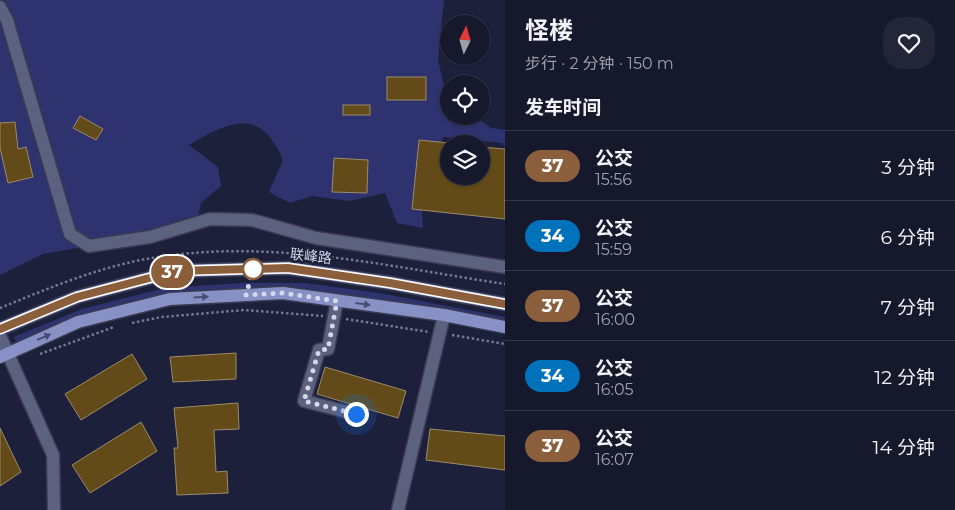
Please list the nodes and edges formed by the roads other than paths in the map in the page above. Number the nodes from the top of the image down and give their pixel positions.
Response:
1 (0, 7) edge
2 (505, 267) edge
3 (337, 301) junction
4 (505, 304) edge
5 (444, 316) junction
6 (505, 327) edge
7 (0, 329) edge
8 (0, 336) edge
9 (3, 355) edge
10 (356, 414) dead end
11 (54, 510) edge
12 (398, 510) edge

1 - 2 lane
3 -> 5 main road
9 -> 3 main road
3 - 10 lane
4 - 7 main road, 联峰路
5 - 6 main road
5 - 12 lane
8 - 9 lane
9 - 11 lane

